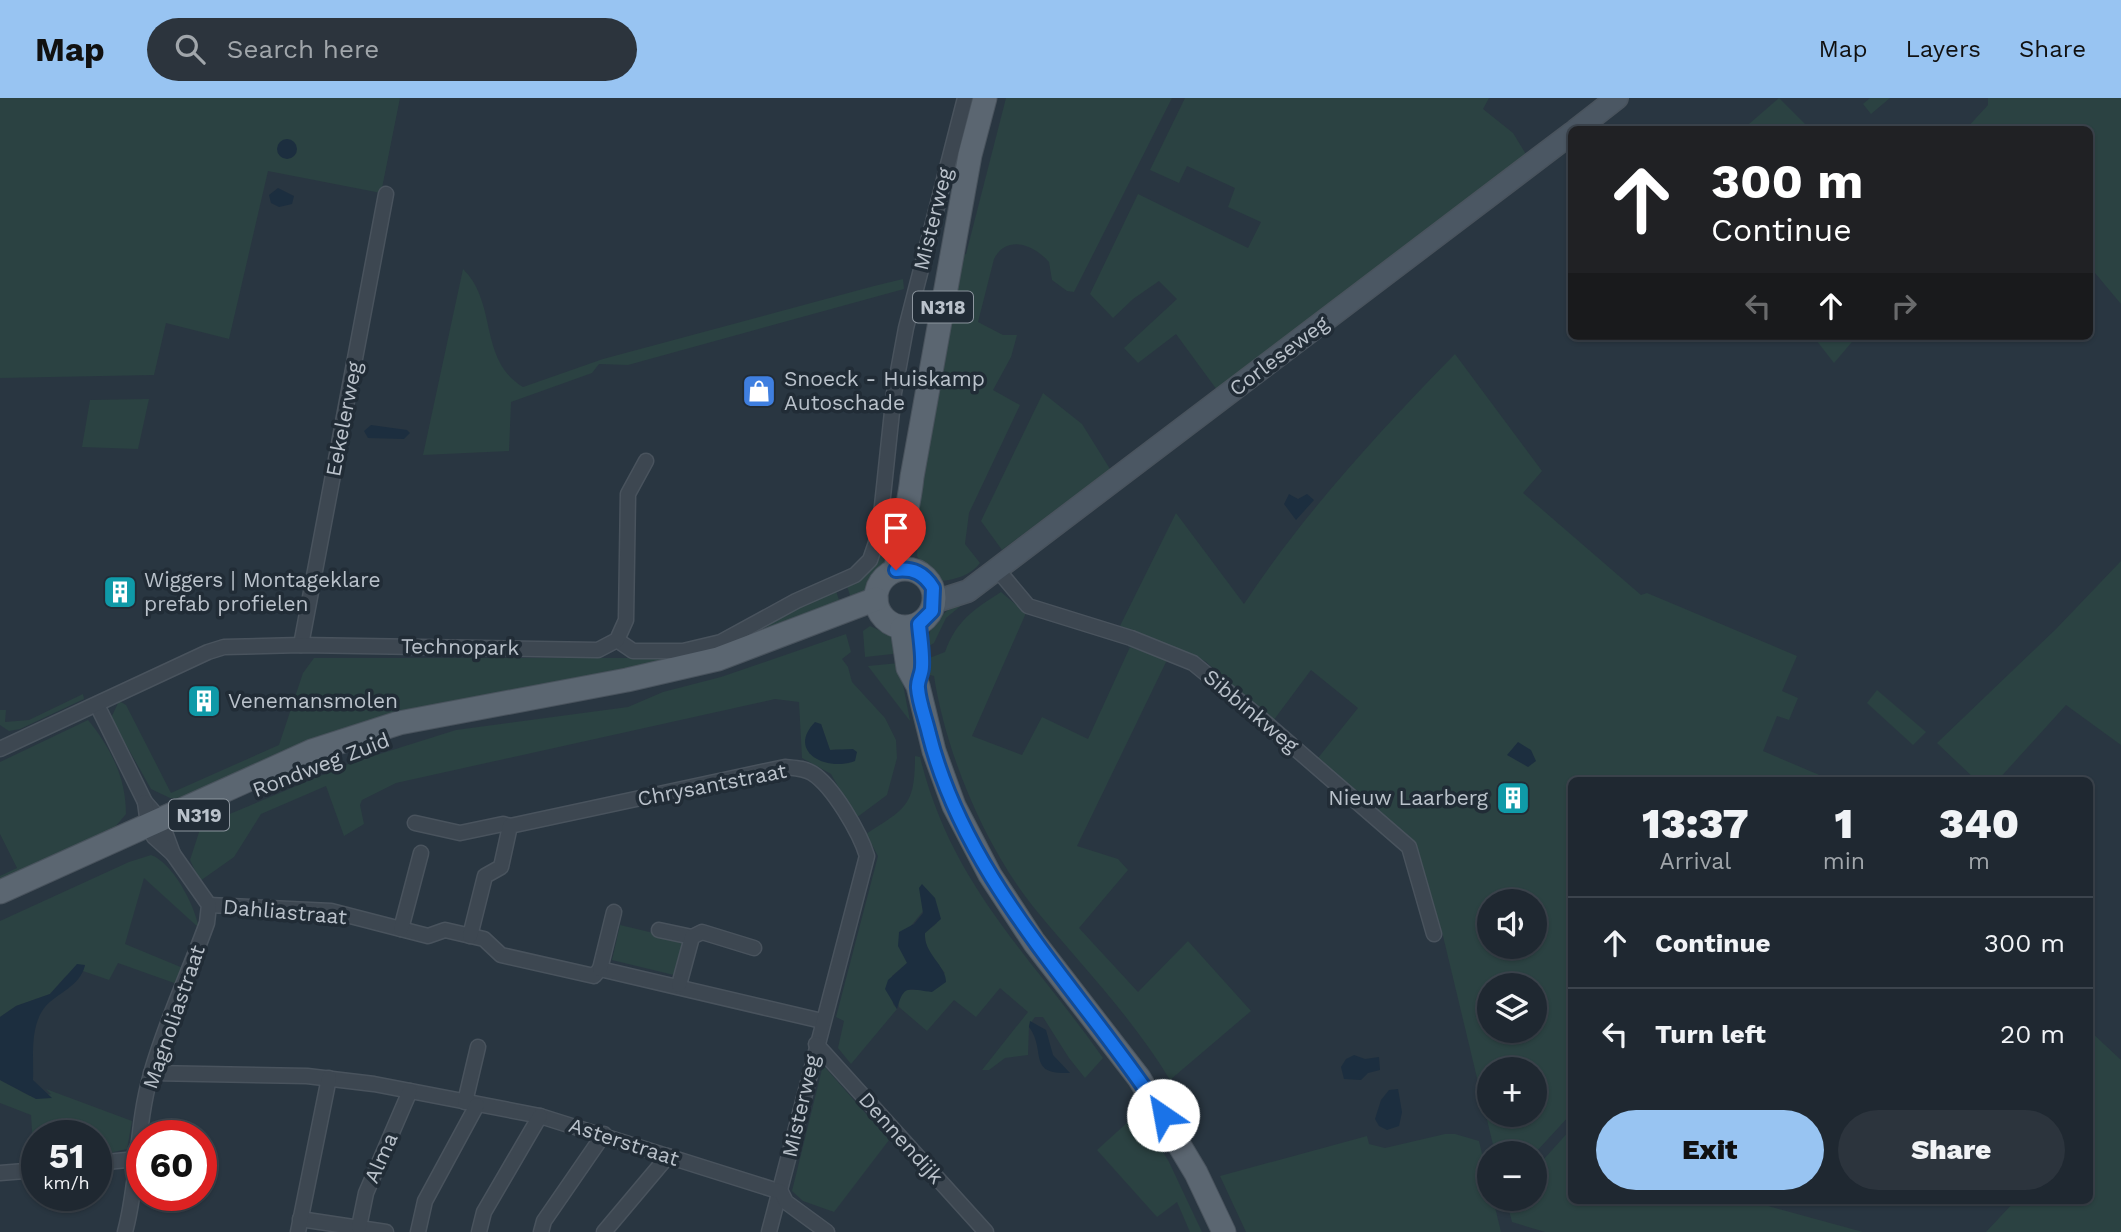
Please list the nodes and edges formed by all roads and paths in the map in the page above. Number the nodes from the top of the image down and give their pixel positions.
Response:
1 (965, 98) edge
2 (985, 98) edge
3 (1618, 98) edge
4 (1581, 126) edge
5 (1568, 136) edge
6 (386, 194) dead end
7 (646, 461) dead end
8 (905, 570) junction
9 (992, 573) junction
10 (934, 595) junction
11 (878, 606) junction
12 (911, 626) junction
13 (617, 640) junction
14 (301, 645) junction
15 (97, 705) junction
16 (0, 749) edge
17 (155, 823) junction
18 (415, 823) dead end
19 (510, 826) junction
20 (421, 853) dead end
21 (0, 892) edge
22 (209, 905) junction
23 (0, 906) edge
24 (614, 912) dead end
25 (401, 929) junction
26 (659, 930) dead end
27 (1434, 934) dead end
28 (470, 936) junction
29 (692, 937) junction
30 (754, 947) dead end
31 (600, 968) junction
32 (679, 985) junction
33 (822, 1021) junction
34 (816, 1044) junction
35 (478, 1047) dead end
36 (151, 1073) junction
37 (329, 1078) junction
38 (410, 1091) junction
39 (471, 1103) junction
40 (540, 1116) junction
41 (143, 1120) edge
42 (604, 1134) junction
43 (668, 1156) junction
44 (21, 1171) edge
45 (0, 1173) edge
46 (781, 1192) junction
47 (130, 1211) edge
48 (299, 1226) edge
49 (359, 1227) junction
50 (125, 1232) edge
51 (386, 1232) edge
52 (418, 1232) edge
53 (479, 1232) edge
54 (541, 1232) edge
55 (604, 1232) edge
56 (769, 1232) edge
57 (827, 1232) edge
58 (986, 1232) edge
59 (1224, 1232) edge

1 - 13 street, Misterweg
2 - 8 main road, Misterweg / N318
3 - 4 main road
5 - 9 main road, Corleseweg
6 - 14 street, Eekelerweg
7 - 13 street
8 - 10 main road
8 - 11 main road
9 - 10 main road, Corleseweg
9 - 27 street, Sibbinkweg
10 - 12 main road
11 - 12 main road
11 - 17 main road, Rondweg Zuid / N319
12 - 59 main road
13 - 14 street, Technopark
14 - 15 street, Technopark
15 - 16 street, Technopark
15 - 17 street
17 - 21 main road, Rondweg Zuid / N319
17 - 22 street
17 - 23 main road, Rondweg Zuid / N319
18 - 19 street, Chrysantstraat
19 - 28 street
19 - 33 street, Chrysantstraat
20 - 25 street
22 - 25 street, Dahliastraat
22 - 36 street, Magnoliastraat
24 - 31 street
25 - 28 street, Dahliastraat
26 - 29 street
28 - 31 street, Dahliastraat
29 - 30 street
29 - 32 street
31 - 32 street, Dahliastraat
32 - 33 street, Dahliastraat
33 - 34 street, Misterweg
34 - 46 street, Misterweg
34 - 58 street, Dennendijk
35 - 39 street
36 - 37 street, Asterstraat
36 - 41 street, Magnoliastraat
37 - 38 street, Asterstraat
37 - 48 street
38 - 39 street, Asterstraat
38 - 49 street, Alma
39 - 40 street, Asterstraat
39 - 52 street
40 - 42 street, Asterstraat
40 - 53 street
42 - 43 street, Asterstraat
42 - 54 street
43 - 46 street, Asterstraat
43 - 55 street
44 - 45 street
46 - 56 street, Misterweg
46 - 57 street
47 - 50 street, Magnoliastraat
48 - 49 street
49 - 51 street

